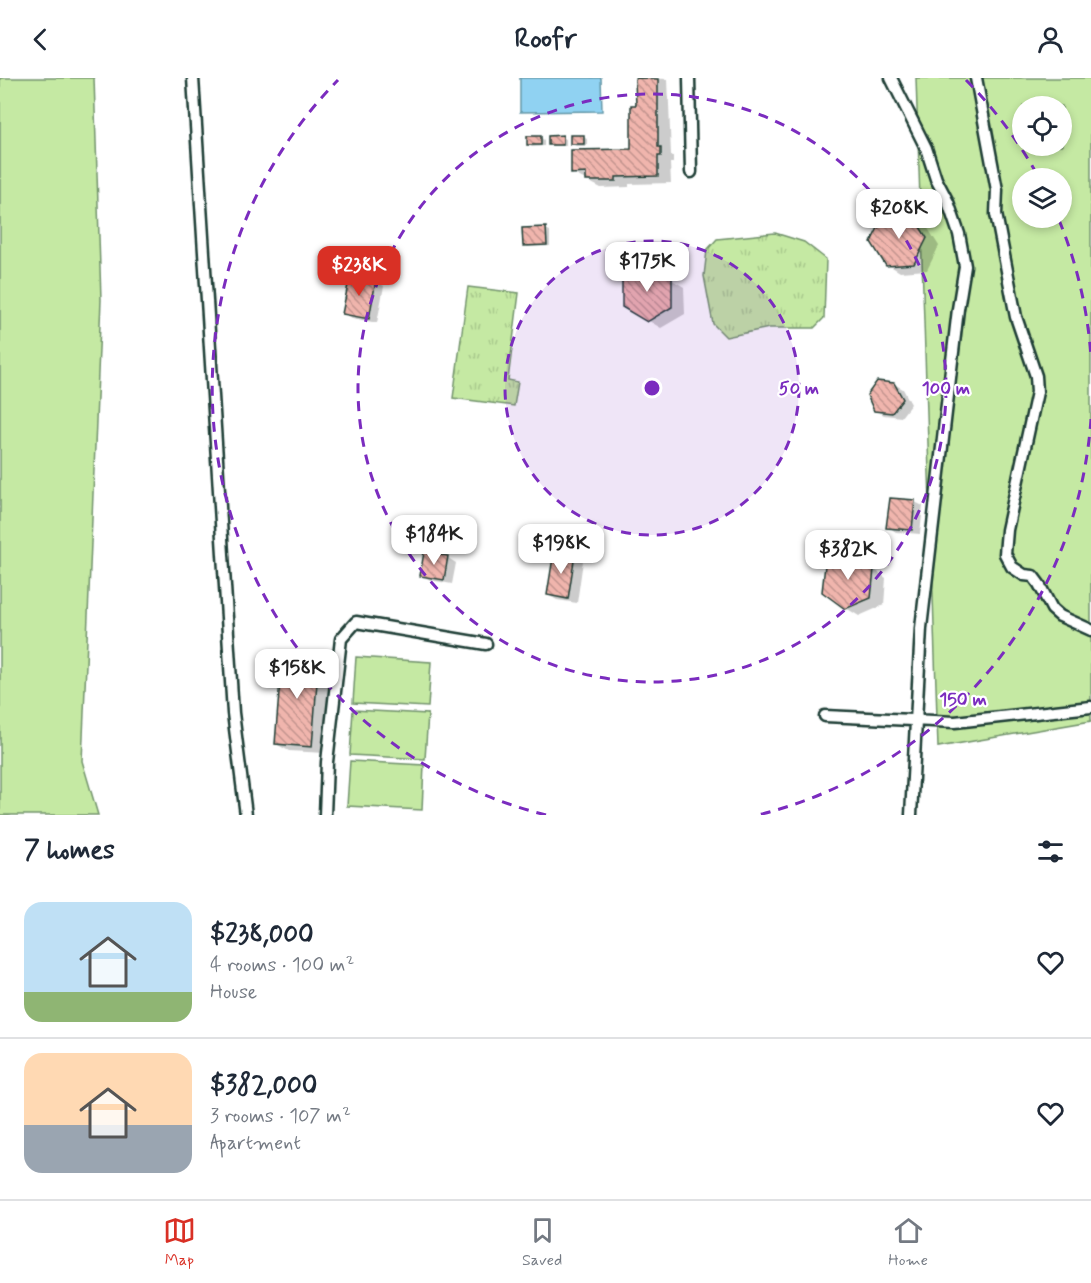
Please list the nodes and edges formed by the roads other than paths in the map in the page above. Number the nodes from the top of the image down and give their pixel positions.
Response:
1 (193, 78) edge
2 (689, 78) edge
3 (891, 78) edge
4 (976, 78) edge
5 (690, 172) dead end
6 (1091, 630) edge
7 (486, 644) dead end
8 (1091, 707) edge
9 (825, 716) dead end
10 (917, 721) junction
11 (246, 815) edge
12 (325, 815) edge
13 (911, 815) edge

1 - 11 lane
2 - 5 lane
3 - 10 lane
4 - 6 lane
7 - 12 lane
8 - 10 lane
9 - 10 lane
10 - 13 lane

